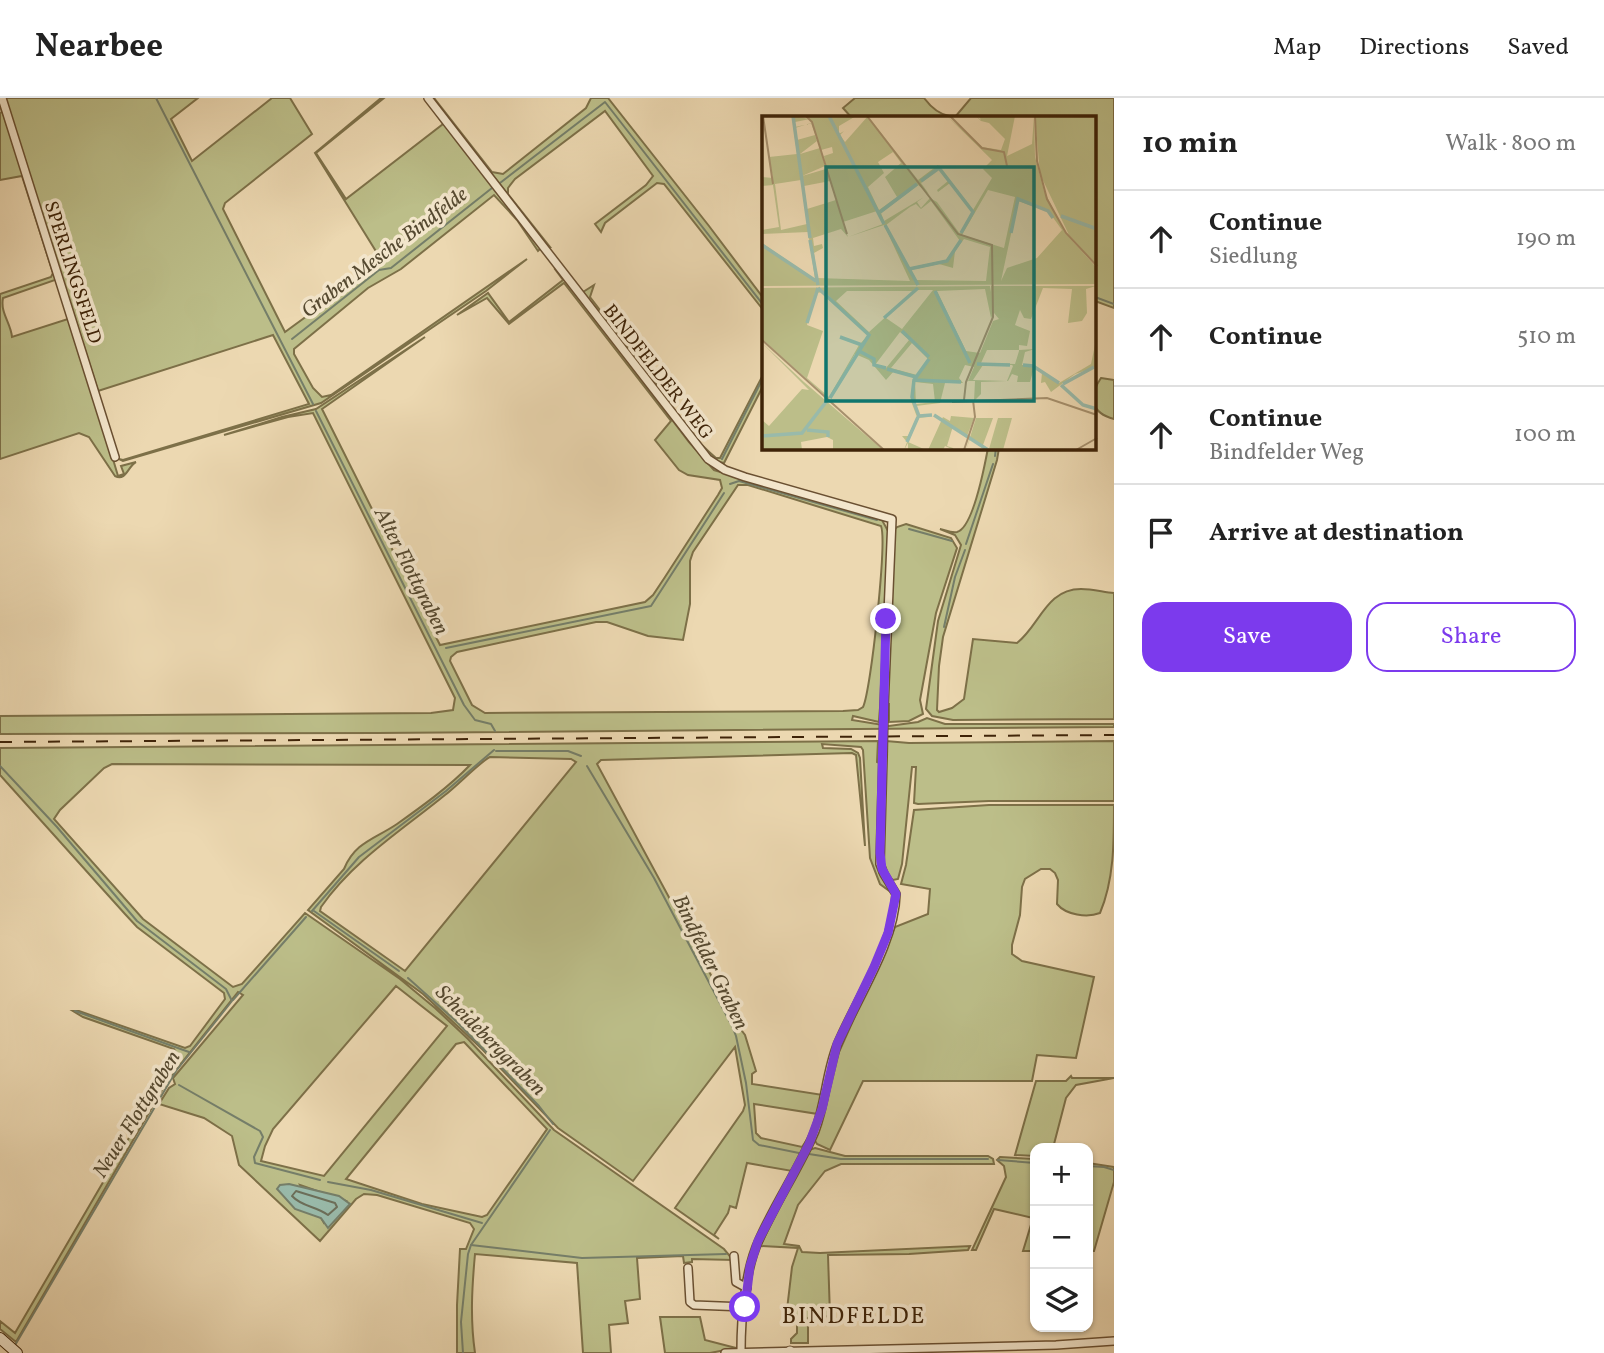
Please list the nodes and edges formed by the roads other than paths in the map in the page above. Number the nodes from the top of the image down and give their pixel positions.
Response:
1 (2, 98) edge
2 (428, 98) edge
3 (115, 457) dead end
4 (734, 1256) dead end
5 (688, 1268) dead end
6 (747, 1288) junction
7 (745, 1307) junction
8 (3, 1341) edge
9 (1114, 1341) edge
10 (741, 1351) junction
11 (790, 1352) edge
12 (17, 1353) edge
13 (725, 1353) edge

1 - 3 street, SPERLINGSFELD
2 - 6 street, BINDFELDER WEG, bridge
4 - 6 street
5 - 7 street
6 - 7 street
7 - 10 street
8 - 12 main road
9 - 11 street
10 - 11 street
10 - 13 street

